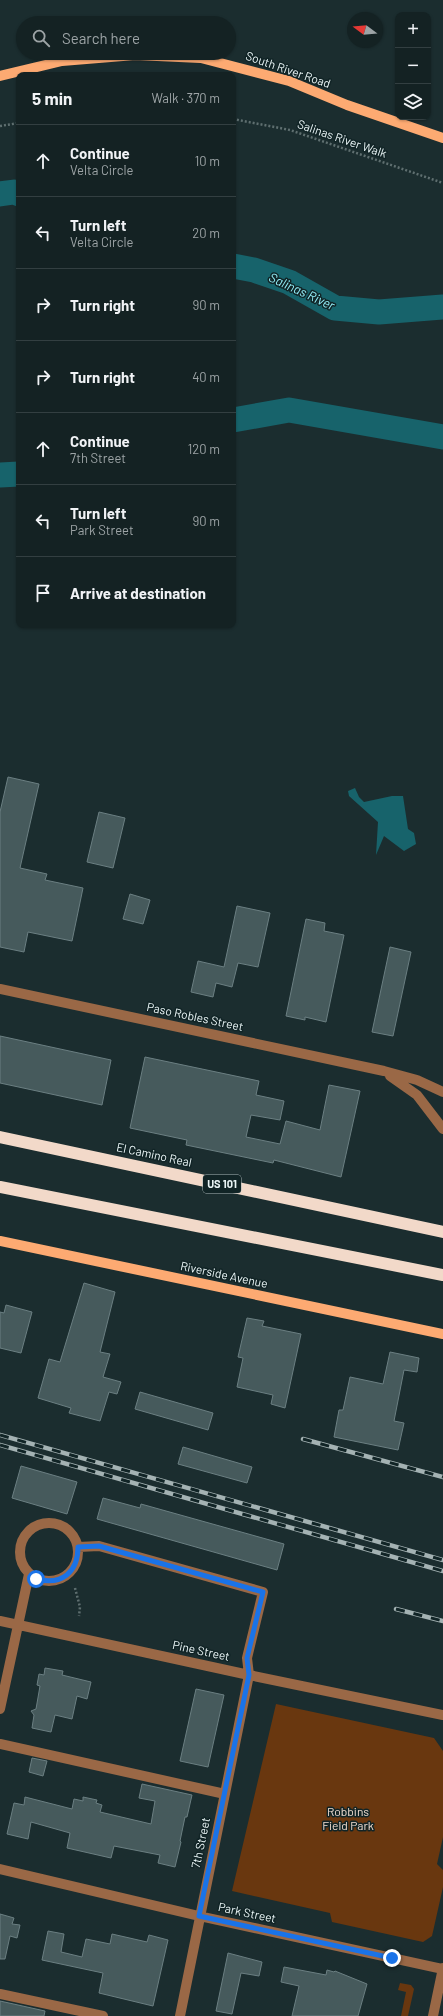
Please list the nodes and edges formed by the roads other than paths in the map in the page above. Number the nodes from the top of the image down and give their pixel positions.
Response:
1 (74, 60) edge
2 (208, 60) edge
3 (16, 72) edge
4 (17, 72) edge
5 (0, 76) edge
6 (443, 138) edge
7 (0, 989) edge
8 (384, 1072) junction
9 (443, 1092) edge
10 (443, 1129) edge
11 (0, 1137) edge
12 (0, 1187) edge
13 (443, 1232) edge
14 (0, 1241) edge
15 (443, 1275) edge
16 (443, 1334) edge
17 (78, 1547) junction
18 (29, 1574) junction
19 (0, 1621) edge
20 (19, 1625) junction
21 (249, 1675) junction
22 (0, 1710) edge
23 (443, 1715) edge
24 (0, 1744) edge
25 (225, 1794) junction
26 (0, 1870) edge
27 (199, 1916) junction
28 (443, 1968) edge
29 (0, 1994) edge
30 (103, 2016) edge
31 (180, 2016) edge
32 (433, 2016) edge

1 - 4 main road, South River Road
2 - 6 main road, South River Road
3 - 5 main road, South River Road
7 - 8 street, Paso Robles Street
8 - 9 street, Paso Robles Street
8 - 10 street, Paso Robles Street
11 - 13 highway, El Camino Real / US 101
12 - 15 highway
14 - 16 main road, Riverside Avenue
17 - 18 street
17 - 18 street
17 - 21 street, 7th Street
18 - 20 street
19 - 20 street, Pine Street
20 - 21 street, Pine Street
20 - 22 street
21 - 23 street, Pine Street
21 - 25 street, 7th Street
24 - 25 street
25 - 27 street, 7th Street
26 - 27 street, Park Street
27 - 28 street, Park Street
27 - 31 street, 7th Street
28 - 32 street
29 - 30 street

